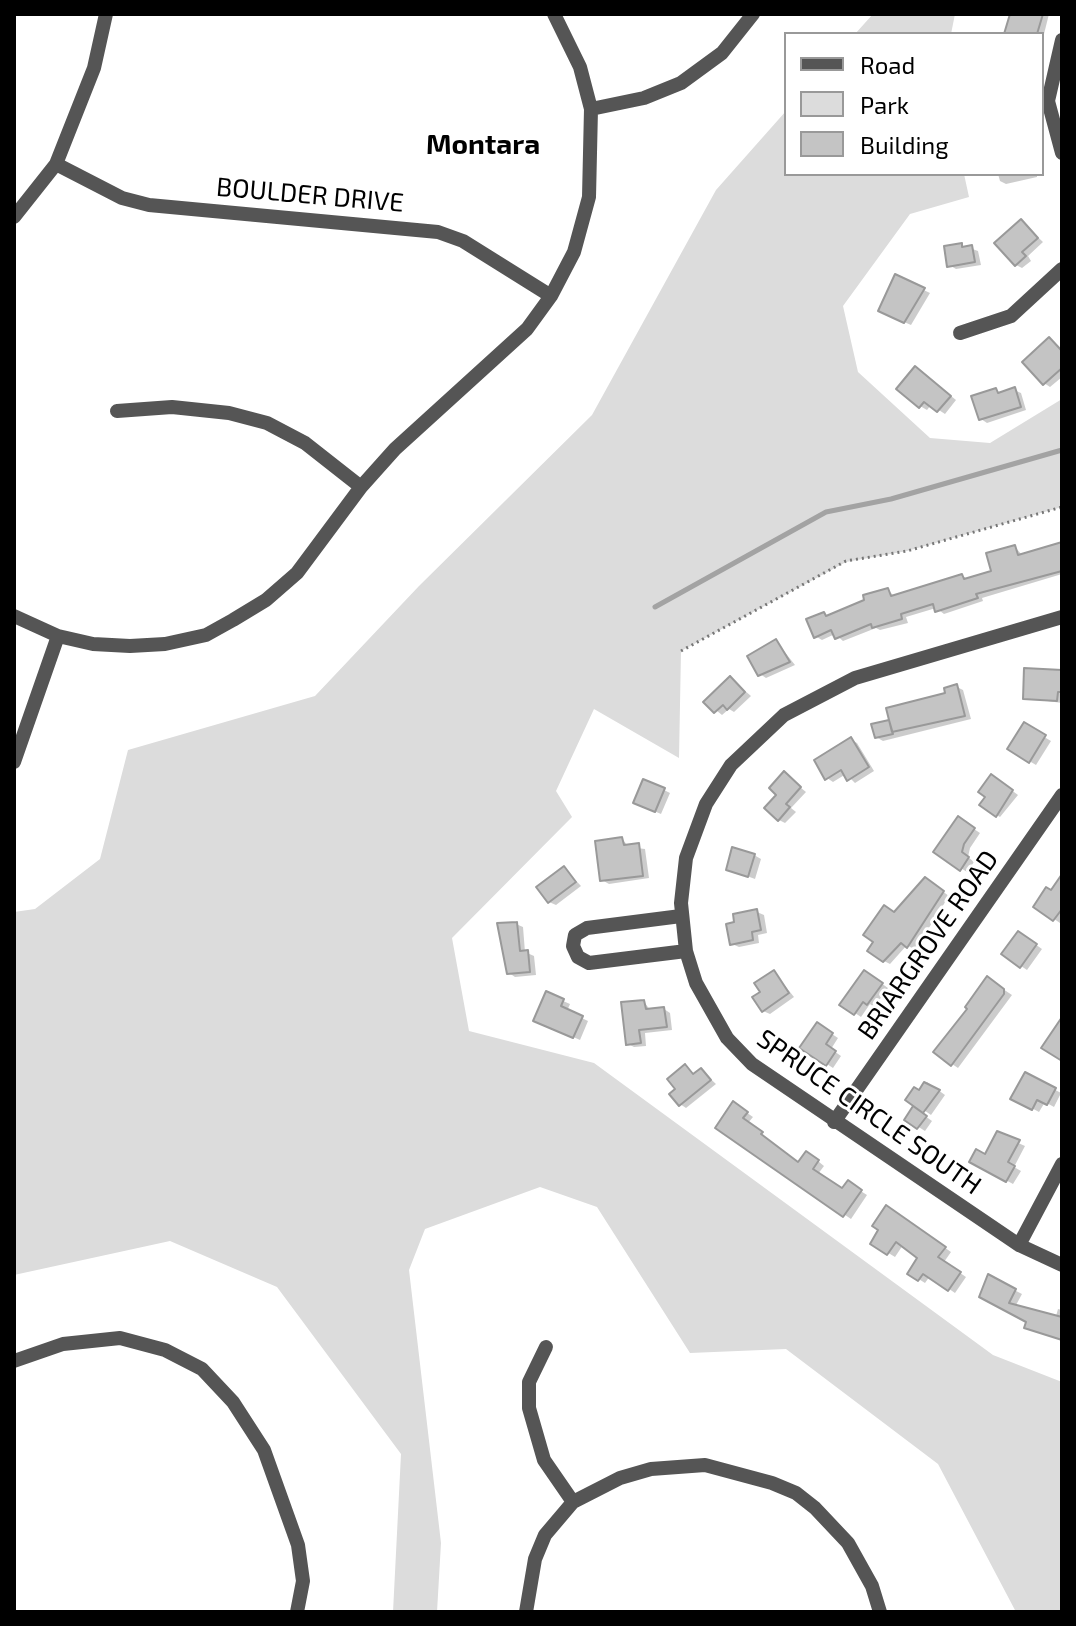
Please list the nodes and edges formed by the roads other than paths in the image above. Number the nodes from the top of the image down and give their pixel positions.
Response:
1 (106, 14) edge
2 (554, 14) edge
3 (753, 14) edge
4 (1062, 40) edge
5 (591, 109) junction
6 (1062, 153) edge
7 (56, 164) junction
8 (14, 217) edge
9 (1062, 269) edge
10 (551, 296) junction
11 (960, 333) dead end
12 (117, 411) dead end
13 (361, 487) junction
14 (14, 616) edge
15 (1062, 617) edge
16 (58, 636) junction
17 (14, 762) edge
18 (1062, 795) edge
19 (681, 916) junction
20 (686, 951) junction
21 (834, 1122) junction
22 (1062, 1164) edge
23 (1019, 1245) junction
24 (1062, 1265) edge
25 (546, 1347) dead end
26 (14, 1361) edge
27 (573, 1502) junction
28 (297, 1612) edge
29 (526, 1612) edge
30 (880, 1612) edge

1 - 7 street
2 - 5 street
3 - 5 street
4 - 6 street
5 - 10 street
7 - 8 street
7 - 10 street, BOULDER DRIVE
9 - 11 street
10 - 13 street
12 - 13 street
13 - 16 street
14 - 16 street
15 - 19 street, SPRUCE CIRCLE SOUTH
16 - 17 street
18 - 21 street, BRIARGROVE ROAD
19 - 20 street, SPRUCE CIRCLE SOUTH
19 - 20 street
20 - 21 street, SPRUCE CIRCLE SOUTH
21 - 23 street, SPRUCE CIRCLE SOUTH
22 - 23 street
23 - 24 street, SPRUCE CIRCLE SOUTH
25 - 27 street
26 - 28 street
27 - 29 street
27 - 30 street

